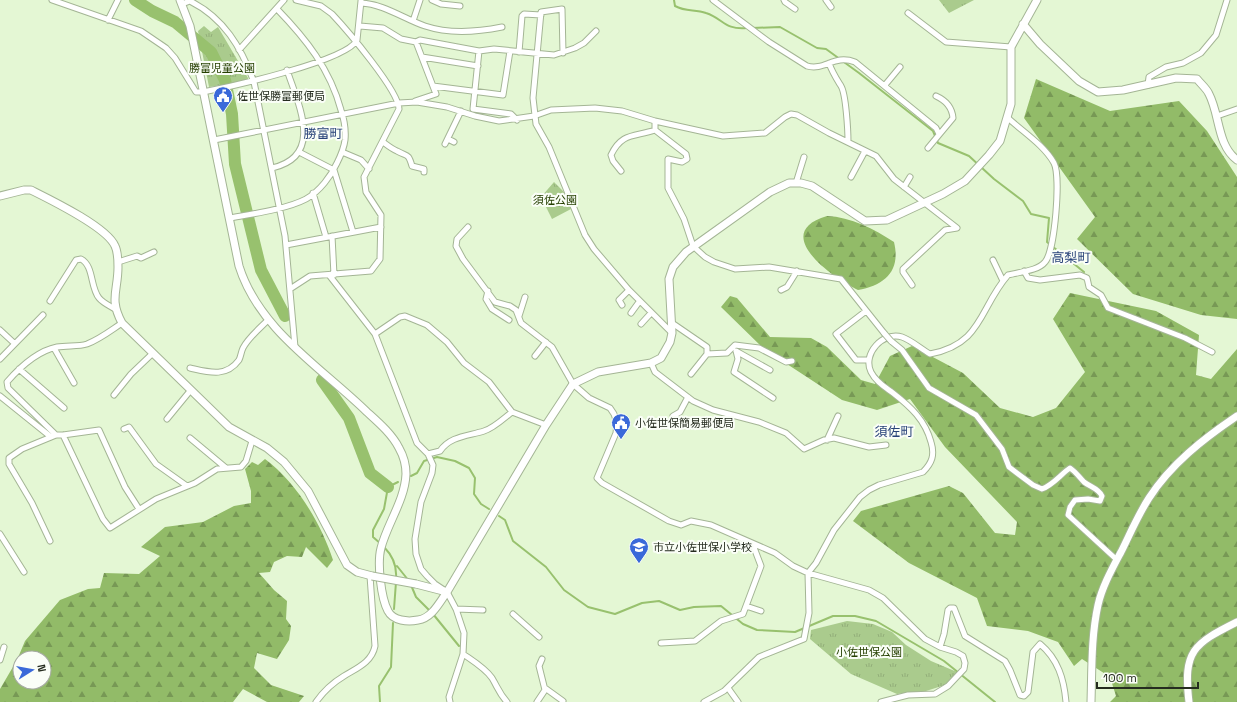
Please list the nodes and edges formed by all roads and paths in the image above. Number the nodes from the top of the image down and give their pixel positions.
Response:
1 (53, 0) edge
2 (118, 0) edge
3 (284, 0) edge
4 (296, 0) edge
5 (420, 0) edge
6 (432, 0) edge
7 (713, 0) edge
8 (784, 0) edge
9 (826, 0) edge
10 (1036, 0) edge
11 (1227, 0) edge
12 (190, 1) edge
13 (181, 2) edge
14 (460, 6) dead end
15 (831, 7) dead end
16 (277, 9) junction
17 (795, 9) dead end
18 (908, 13) dead end
19 (541, 15) junction
20 (108, 20) junction
21 (413, 20) junction
22 (1023, 24) junction
23 (360, 26) junction
24 (502, 27) dead end
25 (596, 31) dead end
26 (416, 42) junction
27 (356, 43) junction
28 (1011, 47) junction
29 (239, 50) junction
30 (479, 51) junction
31 (510, 51) junction
32 (519, 52) junction
33 (563, 53) junction
34 (537, 54) junction
35 (422, 57) junction
36 (320, 61) junction
37 (829, 63) junction
38 (478, 66) junction
39 (900, 67) dead end
40 (287, 70) junction
41 (254, 82) junction
42 (1148, 84) junction
43 (885, 85) junction
44 (433, 86) junction
45 (203, 92) junction
46 (475, 92) junction
47 (936, 96) dead end
48 (413, 102) junction
49 (399, 103) junction
50 (1237, 108) edge
51 (461, 111) junction
52 (342, 115) junction
53 (534, 116) junction
54 (1217, 116) junction
55 (1008, 118) junction
56 (517, 120) junction
57 (304, 122) junction
58 (655, 122) junction
59 (265, 130) junction
60 (655, 130) junction
61 (939, 134) junction
62 (214, 140) junction
63 (383, 142) junction
64 (454, 142) dead end
65 (848, 142) junction
66 (928, 148) dead end
67 (865, 151) junction
68 (299, 152) junction
69 (342, 152) junction
70 (804, 157) dead end
71 (1237, 160) edge
72 (272, 168) junction
73 (369, 169) junction
74 (334, 170) junction
75 (620, 171) dead end
76 (424, 172) dead end
77 (851, 177) dead end
78 (910, 177) dead end
79 (796, 183) junction
80 (904, 187) junction
81 (313, 193) junction
82 (0, 196) edge
83 (924, 203) junction
84 (280, 208) junction
85 (230, 218) junction
86 (381, 227) junction
87 (468, 227) dead end
88 (354, 232) junction
89 (332, 236) junction
90 (326, 237) junction
91 (286, 245) junction
92 (693, 246) junction
93 (154, 252) dead end
94 (993, 260) dead end
95 (118, 262) junction
96 (797, 271) junction
97 (1024, 271) junction
98 (331, 275) junction
99 (1003, 281) junction
100 (912, 285) dead end
101 (290, 289) junction
102 (629, 290) junction
103 (781, 290) dead end
104 (488, 291) junction
105 (525, 297) dead end
106 (50, 301) dead end
107 (639, 302) junction
108 (622, 305) dead end
109 (115, 309) junction
110 (866, 310) junction
111 (651, 313) junction
112 (631, 314) dead end
113 (43, 315) dead end
114 (519, 317) junction
115 (268, 320) junction
116 (509, 320) dead end
117 (672, 322) junction
118 (122, 323) junction
119 (641, 324) dead end
120 (0, 330) edge
121 (672, 333) junction
122 (375, 334) junction
123 (546, 342) junction
124 (14, 343) junction
125 (295, 346) junction
126 (54, 348) junction
127 (734, 350) junction
128 (1212, 352) dead end
129 (152, 354) junction
130 (707, 354) junction
131 (535, 356) dead end
132 (0, 359) edge
133 (868, 360) junction
134 (792, 361) dead end
135 (651, 363) junction
136 (190, 368) dead end
137 (19, 369) junction
138 (770, 370) dead end
139 (691, 374) dead end
140 (74, 383) dead end
141 (573, 384) junction
142 (190, 390) junction
143 (114, 395) dead end
144 (0, 396) edge
145 (688, 397) junction
146 (773, 398) dead end
147 (64, 408) dead end
148 (512, 412) junction
149 (673, 416) dead end
150 (838, 416) dead end
151 (1237, 416) edge
152 (167, 419) dead end
153 (546, 425) junction
154 (124, 429) dead end
155 (56, 434) junction
156 (64, 435) junction
157 (50, 437) junction
158 (190, 438) dead end
159 (252, 440) junction
160 (827, 440) junction
161 (886, 445) dead end
162 (429, 456) junction
163 (226, 468) junction
164 (187, 486) junction
165 (139, 509) junction
166 (0, 534) edge
167 (50, 541) dead end
168 (753, 545) junction
169 (1117, 560) junction
170 (24, 572) dead end
171 (808, 573) junction
172 (371, 576) junction
173 (447, 592) junction
174 (746, 606) junction
175 (456, 609) junction
176 (483, 610) dead end
177 (761, 611) dead end
178 (513, 614) dead end
179 (1237, 622) edge
180 (539, 637) dead end
181 (661, 643) dead end
182 (4, 647) dead end
183 (940, 647) junction
184 (463, 654) junction
185 (542, 659) dead end
186 (0, 660) edge
187 (545, 688) junction
188 (728, 688) junction
189 (563, 701) dead end
190 (316, 702) edge
191 (450, 702) edge
192 (507, 702) edge
193 (537, 702) edge
194 (704, 702) edge
195 (738, 702) edge
196 (881, 702) edge
197 (1066, 702) edge
198 (1091, 702) edge
199 (1189, 702) edge

1 - 20 street
2 - 20 street
3 - 16 street
4 - 27 street
5 - 21 street
6 - 14 street
7 - 37 street
8 - 17 street
9 - 15 street
10 - 22 street
11 - 42 street
12 - 13 street
12 - 29 street
13 - 45 street
16 - 29 street
16 - 36 street
18 - 28 street
19 - 32 street
19 - 33 street
19 - 34 street
20 - 45 street
21 - 23 street
21 - 24 street
22 - 28 street
22 - 42 street
23 - 26 street
23 - 27 street
25 - 33 street
26 - 30 street
26 - 35 street
27 - 36 street
27 - 49 street
28 - 55 street
29 - 41 street
30 - 31 street
30 - 38 street
31 - 32 street
31 - 46 street
32 - 34 street
33 - 34 street
34 - 53 street
35 - 38 street
35 - 44 street
36 - 40 street
36 - 52 street
37 - 43 street
37 - 65 street
38 - 46 street
39 - 43 street
40 - 41 street
40 - 57 street
41 - 45 street
41 - 59 street
42 - 54 street
43 - 61 street
44 - 46 street
44 - 48 street
45 - 62 street
46 - 56 street
47 - 61 street
48 - 49 street
48 - 51 street
49 - 52 street
49 - 63 street
50 - 54 street
51 - 56 street
51 - 64 street
52 - 57 street
52 - 69 street
53 - 56 street
53 - 58 street
53 - 102 street
54 - 71 street
55 - 83 street
55 - 97 street
57 - 59 street
57 - 68 street
58 - 60 street
58 - 65 street
59 - 62 street
59 - 72 street
60 - 75 street
60 - 92 street
61 - 66 street
62 - 85 street
63 - 73 street
63 - 76 street
65 - 67 street
67 - 77 street
67 - 80 street
68 - 72 street
68 - 74 street
69 - 73 street
69 - 74 street
70 - 79 street
72 - 84 street
73 - 86 street
74 - 81 street
74 - 88 street
78 - 80 street
79 - 83 street
79 - 92 street
80 - 83 street
81 - 84 street
81 - 90 street
82 - 95 street
83 - 100 street
84 - 85 street
84 - 91 street
85 - 115 street
86 - 88 street
86 - 98 street
87 - 104 street
88 - 89 street
89 - 90 street
89 - 98 street
90 - 91 street
91 - 101 street
92 - 96 street
92 - 117 street
93 - 95 street
94 - 99 street
95 - 109 street
96 - 103 street
96 - 110 street
97 - 99 street
97 - 128 street
98 - 101 street
98 - 122 street
99 - 133 street
101 - 125 street
102 - 107 street
102 - 108 street
104 - 114 street
104 - 116 street
105 - 114 street
106 - 109 street
107 - 111 street
107 - 112 street
109 - 118 street
110 - 133 street
110 - 169 street, bridge
111 - 119 street
111 - 121 street
113 - 124 street
114 - 123 street
115 - 125 street
115 - 136 street
117 - 121 street
117 - 130 street
118 - 126 street
118 - 129 street
120 - 124 street
121 - 135 street
122 - 148 street
122 - 162 street
123 - 131 street
123 - 141 street
124 - 132 street
125 - 173 street
126 - 137 street
126 - 140 street
127 - 130 street
127 - 134 street
127 - 138 street
127 - 146 street
129 - 142 street
129 - 143 street
130 - 139 street
133 - 171 street
135 - 141 street
135 - 145 street
137 - 147 street
137 - 155 street
141 - 153 street
141 - 168 street
142 - 152 street
142 - 159 street
144 - 157 street
145 - 149 street
145 - 160 street
148 - 153 street
148 - 162 street
150 - 160 street
151 - 169 street
153 - 173 street
154 - 164 street
155 - 156 street
155 - 157 street
156 - 165 street
156 - 165 street
157 - 167 street
158 - 163 street
159 - 163 street
159 - 172 street
160 - 161 street
162 - 173 street
163 - 164 street
164 - 165 street
166 - 170 street
168 - 171 street
168 - 174 street
169 - 198 street
171 - 183 street
171 - 188 street
172 - 173 street, bridge
172 - 190 street
173 - 175 street
174 - 177 street
174 - 181 street
175 - 176 street
175 - 184 street
178 - 180 street
179 - 199 street
182 - 186 street
183 - 196 street
183 - 197 street
184 - 191 street
184 - 192 street
185 - 187 street
187 - 189 street
187 - 193 street
188 - 194 street
188 - 195 street

